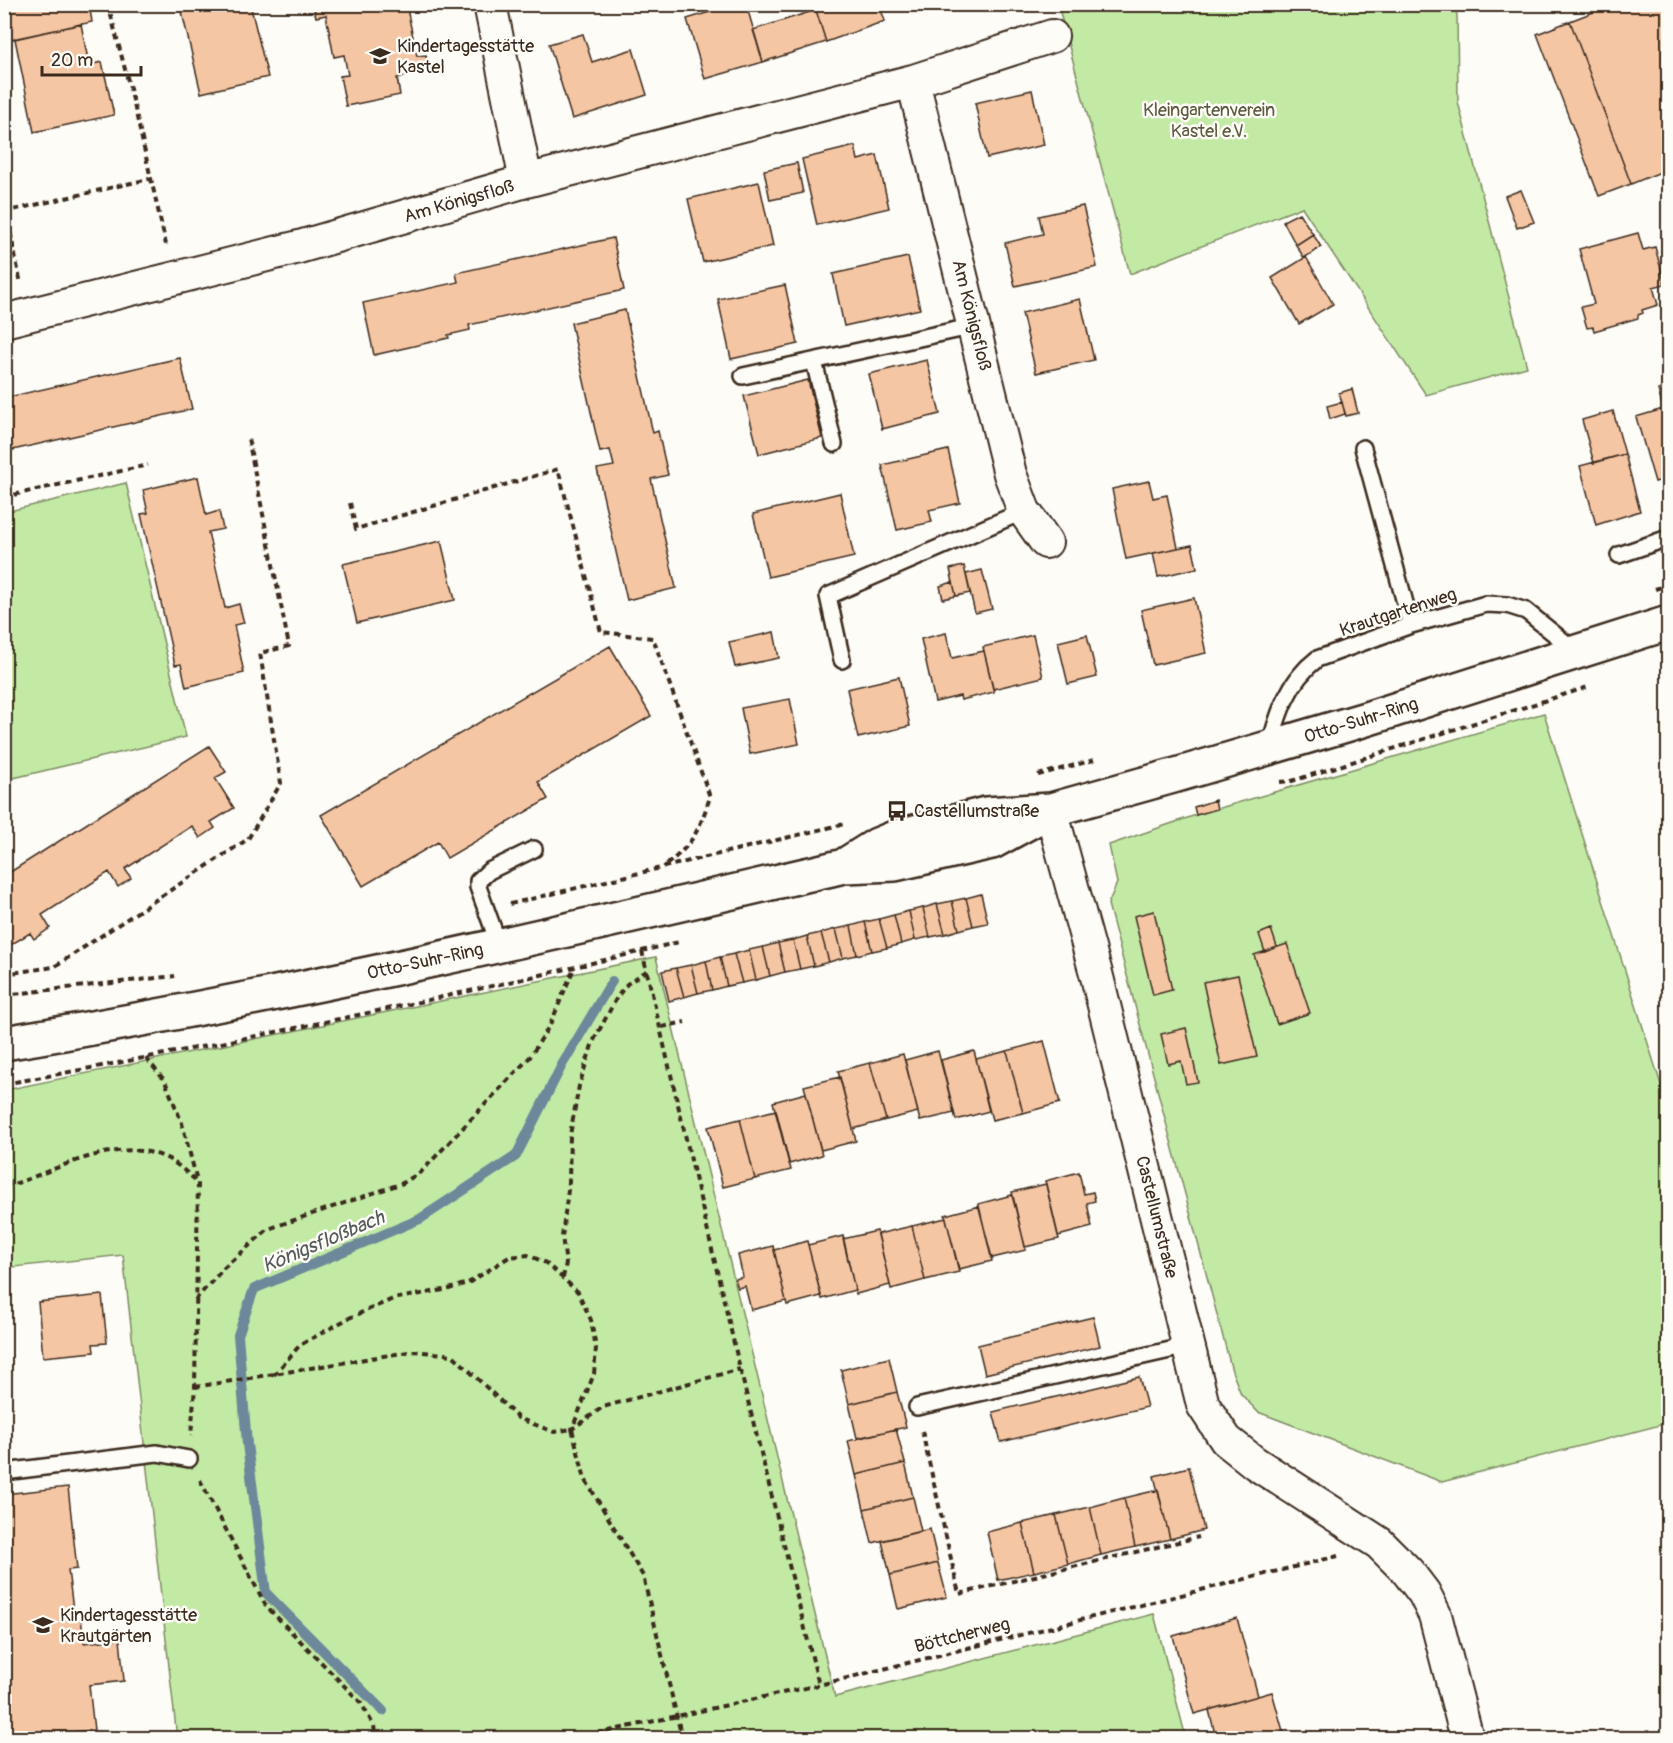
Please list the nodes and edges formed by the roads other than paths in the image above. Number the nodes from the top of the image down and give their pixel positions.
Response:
1 (490, 4) edge
2 (1052, 36) dead end
3 (913, 81) junction
4 (526, 181) junction
5 (16, 319) edge
6 (975, 326) junction
7 (814, 361) junction
8 (743, 376) dead end
9 (834, 444) dead end
10 (1363, 448) dead end
11 (1024, 511) junction
12 (1668, 538) edge
13 (1046, 542) dead end
14 (1619, 555) dead end
15 (1668, 623) edge
16 (1411, 625) junction
17 (1578, 653) junction
18 (842, 660) dead end
19 (1269, 748) junction
20 (1051, 810) junction
21 (534, 849) dead end
22 (499, 945) junction
23 (4, 1043) edge
24 (1188, 1346) junction
25 (917, 1407) road end
26 (189, 1459) road end
27 (4, 1472) edge
28 (1467, 1738) edge

1 - 4 street
2 - 3 street, Am Königsfloß
3 - 4 street, Am Königsfloß
3 - 6 street, Am Königsfloß
4 - 5 street, Am Königsfloß
6 - 7 lane
6 - 11 street, Am Königsfloß
7 - 8 lane
7 - 9 lane
10 - 16 lane
11 - 13 street, Am Königsfloß
11 - 18 lane
12 - 14 lane
15 - 17 street, Otto-Suhr-Ring
16 - 17 lane, Krautgartenweg
16 - 19 lane, Krautgartenweg
17 - 19 street, Otto-Suhr-Ring
19 - 20 street, Otto-Suhr-Ring
20 - 22 street, Otto-Suhr-Ring
20 - 24 street, Castellumstraße
21 - 22 lane
22 - 23 street, Otto-Suhr-Ring
24 - 25 lane
24 - 28 street, Castellumstraße
26 - 27 lane

